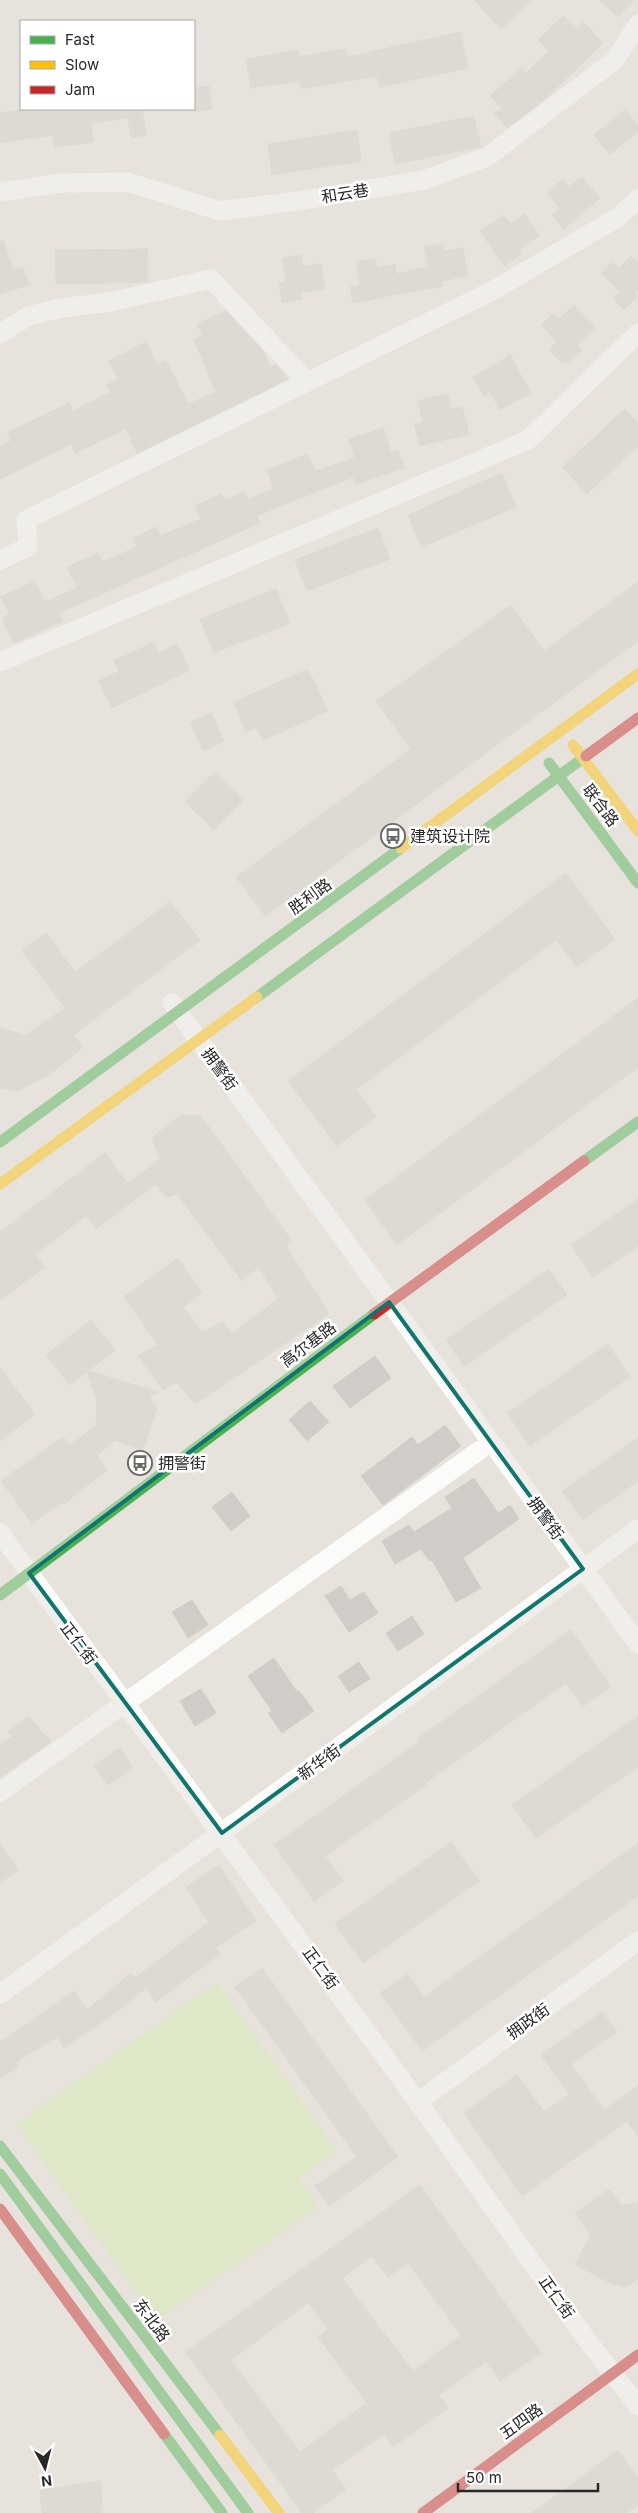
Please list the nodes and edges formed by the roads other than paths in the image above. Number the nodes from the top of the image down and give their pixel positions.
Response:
1 (636, 31) edge
2 (0, 192) edge
3 (638, 199) edge
4 (638, 333) edge
5 (0, 334) edge
6 (308, 382) junction
7 (0, 560) edge
8 (0, 662) edge
9 (638, 674) edge
10 (638, 718) edge
11 (562, 729) junction
12 (537, 748) junction
13 (583, 760) junction
14 (559, 777) junction
15 (638, 831) edge
16 (638, 882) edge
17 (176, 1008) junction
18 (199, 1040) junction
19 (638, 1122) edge
20 (0, 1142) edge
21 (0, 1184) edge
22 (389, 1302) junction
23 (480, 1450) dead end
24 (638, 1529) edge
25 (0, 1533) edge
26 (583, 1569) junction
27 (29, 1573) junction
28 (0, 1595) edge
29 (638, 1644) edge
30 (124, 1703) junction
31 (0, 1792) edge
32 (222, 1834) junction
33 (638, 1941) edge
34 (0, 1994) edge
35 (418, 2102) junction
36 (0, 2146) edge
37 (0, 2174) edge
38 (0, 2209) edge
39 (0, 2229) edge
40 (638, 2355) edge
41 (612, 2373) junction
42 (638, 2406) edge
43 (207, 2513) edge
44 (222, 2513) edge
45 (248, 2513) edge
46 (279, 2513) edge
47 (423, 2513) edge

1 - 2 street, 和云巷
3 - 6 street
4 - 8 street
5 - 6 street
6 - 7 street
9 - 11 main road, 胜利路
10 - 13 main road
11 - 12 main road, 胜利路
11 - 13 main road, 联合路
12 - 14 main road, 联合路
12 - 17 main road, 胜利路
13 - 14 main road
13 - 15 main road, 联合路
14 - 16 main road, 联合路
14 - 18 main road
17 - 18 street, 拥警街
17 - 20 main road, 胜利路
18 - 21 main road
18 - 22 street, 拥警街
19 - 22 main road, 高尔基路
22 - 26 street, 拥警街
22 - 27 main road, 高尔基路
23 - 30 street
24 - 26 street, 新华街
25 - 27 street, 正仁街
26 - 29 street, 拥警街
26 - 32 street, 新华街
27 - 28 main road, 高尔基路
27 - 30 street, 正仁街
30 - 31 street
30 - 32 street, 正仁街
32 - 34 street, 新华街
32 - 35 street, 正仁街
33 - 35 street, 拥政街
35 - 41 street, 正仁街
36 - 46 main road, 东北路
37 - 45 main road
38 - 44 main road
39 - 43 main road
40 - 41 main road, 五四路
41 - 42 street, 正仁街
41 - 47 main road, 五四路

